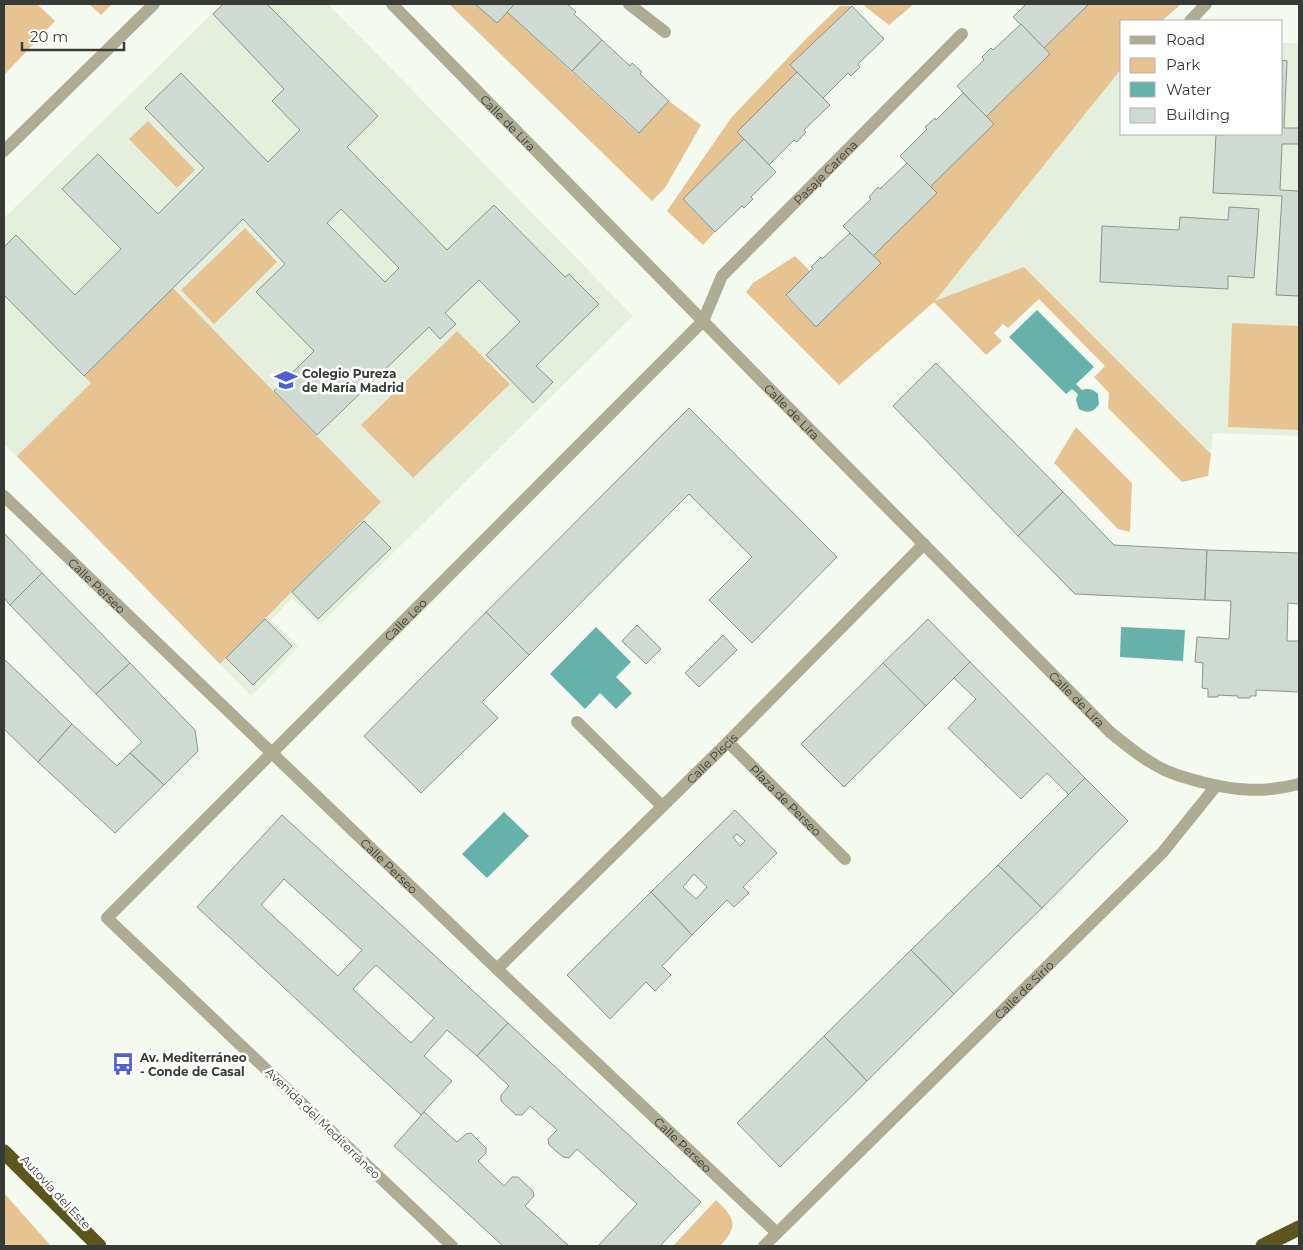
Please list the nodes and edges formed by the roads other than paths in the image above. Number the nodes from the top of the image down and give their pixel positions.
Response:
1 (154, 4) edge
2 (392, 4) edge
3 (629, 4) edge
4 (1206, 4) edge
5 (1191, 20) edge
6 (666, 32) dead end
7 (962, 34) dead end
8 (4, 151) edge
9 (703, 321) junction
10 (4, 496) edge
11 (924, 544) junction
12 (577, 722) dead end
13 (728, 742) junction
14 (272, 753) junction
15 (1299, 784) edge
16 (1216, 786) junction
17 (662, 806) junction
18 (845, 859) dead end
19 (107, 918) joint
20 (497, 969) junction
21 (4, 1152) edge
22 (4, 1158) edge
23 (1299, 1228) edge
24 (777, 1233) junction
25 (86, 1246) edge
26 (99, 1246) edge
27 (452, 1246) edge
28 (764, 1246) edge
29 (1262, 1246) edge

1 - 8 street
2 - 9 street, Calle de Lira
3 - 6 street
4 - 5 street
7 - 9 street, Pasaje Carena
9 - 11 street, Calle de Lira
9 - 14 street, Calle Leo
10 - 14 street, Calle Perseo
11 - 13 street, Calle Piscis
11 - 16 street, Calle de Lira
12 - 17 street
13 - 17 street, Calle Piscis
13 - 18 street, Plaza de Perseo
14 - 19 street, Calle Leo
14 - 20 street, Calle Perseo
15 - 16 street
16 - 24 street, Calle de Sirio
17 - 20 street, Calle Piscis
19 - 27 street, Avenida del Mediterráneo
20 - 24 street, Calle Perseo
21 - 26 highway
22 - 25 highway, Autovía del Este
23 - 29 highway
24 - 28 street, Calle de Sirio

